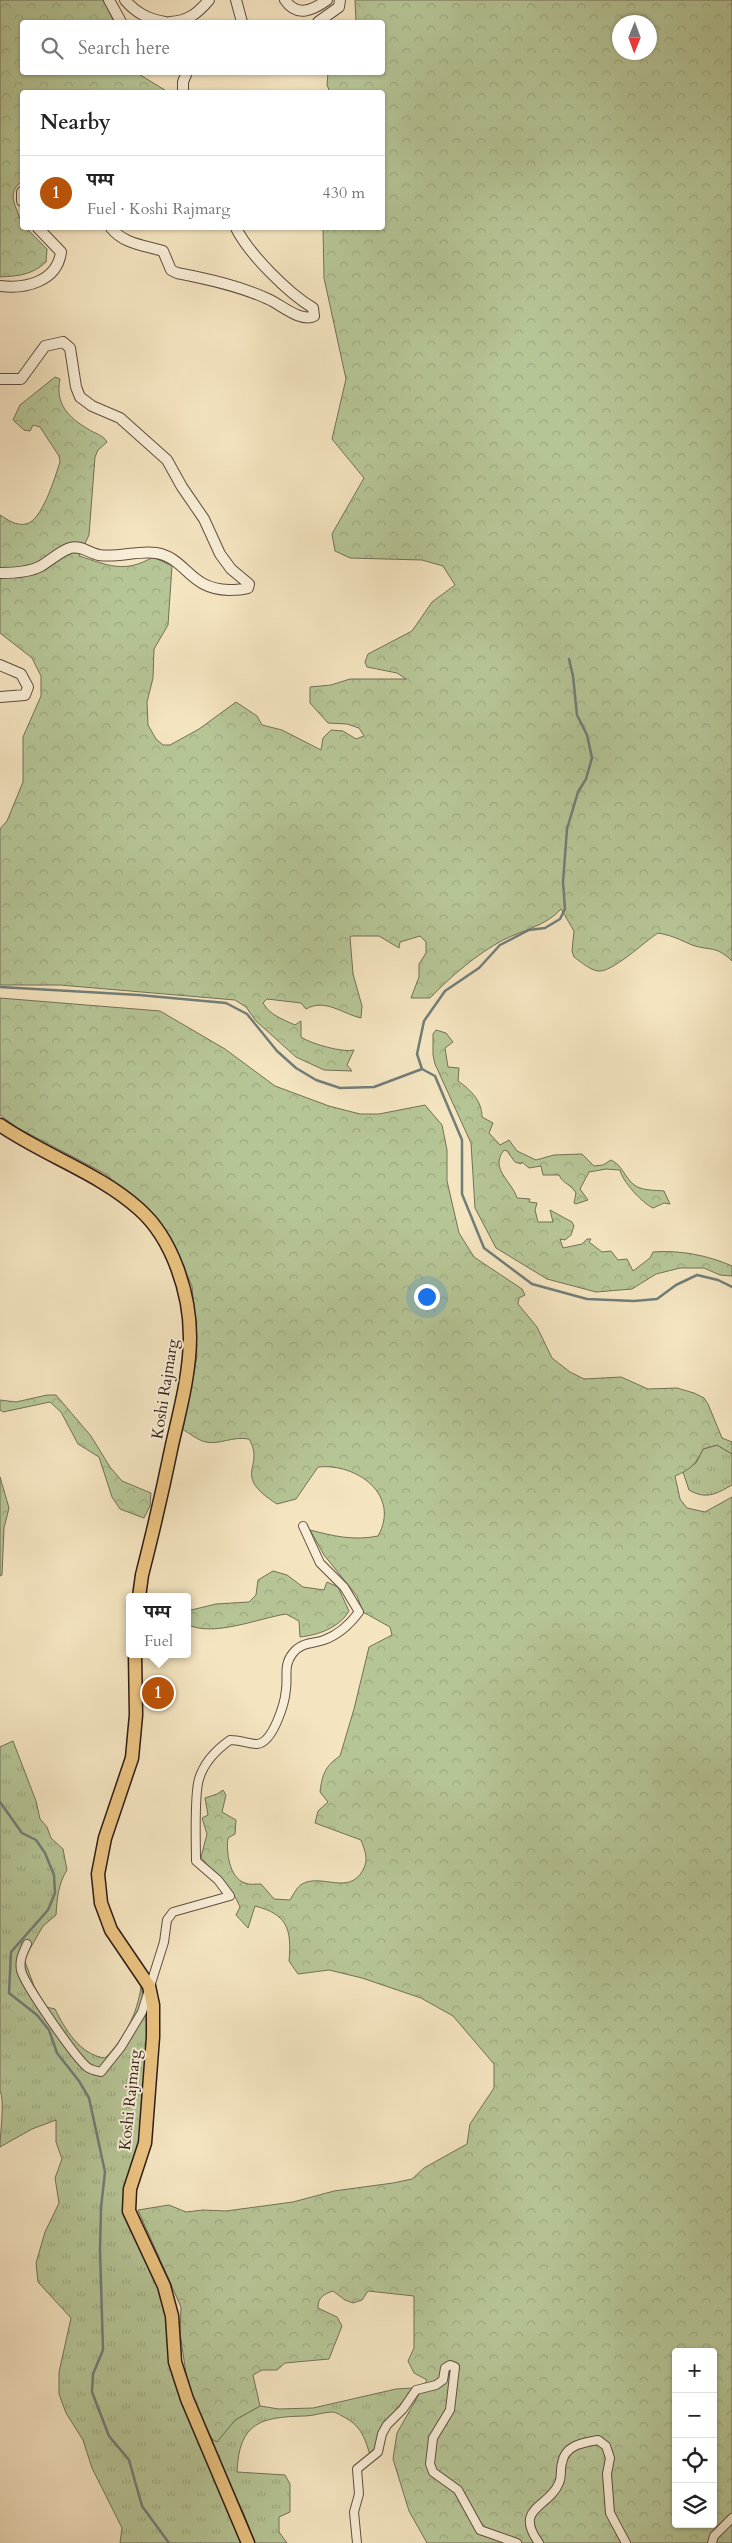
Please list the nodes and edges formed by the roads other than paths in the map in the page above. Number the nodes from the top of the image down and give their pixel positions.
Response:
1 (109, 0) edge
2 (125, 0) edge
3 (209, 0) edge
4 (236, 0) edge
5 (285, 0) edge
6 (327, 0) edge
7 (340, 0) edge
8 (120, 20) edge
9 (152, 20) edge
10 (186, 20) edge
11 (241, 20) edge
12 (321, 20) edge
13 (186, 75) edge
14 (183, 90) edge
15 (40, 230) edge
16 (112, 230) edge
17 (237, 230) edge
18 (0, 286) edge
19 (0, 379) edge
20 (0, 573) edge
21 (0, 665) edge
22 (0, 697) edge
23 (0, 1125) edge
24 (303, 1526) dead end
25 (140, 1593) edge
26 (134, 1658) edge
27 (27, 1944) dead end
28 (149, 1986) junction
29 (732, 2518) edge
30 (248, 2543) edge
31 (357, 2543) edge
32 (518, 2543) edge
33 (538, 2543) edge
34 (626, 2543) edge
35 (712, 2543) edge

1 - 8 street
2 - 9 street
3 - 10 street
4 - 11 street
5 - 6 street
7 - 12 street
13 - 14 street
15 - 18 street
16 - 17 street
19 - 20 street
21 - 22 street
23 - 25 main road, Koshi Rajmarg
24 - 28 street
26 - 28 main road, Koshi Rajmarg
27 - 28 street
28 - 30 main road, Koshi Rajmarg
29 - 35 street
31 - 32 street
33 - 34 street

